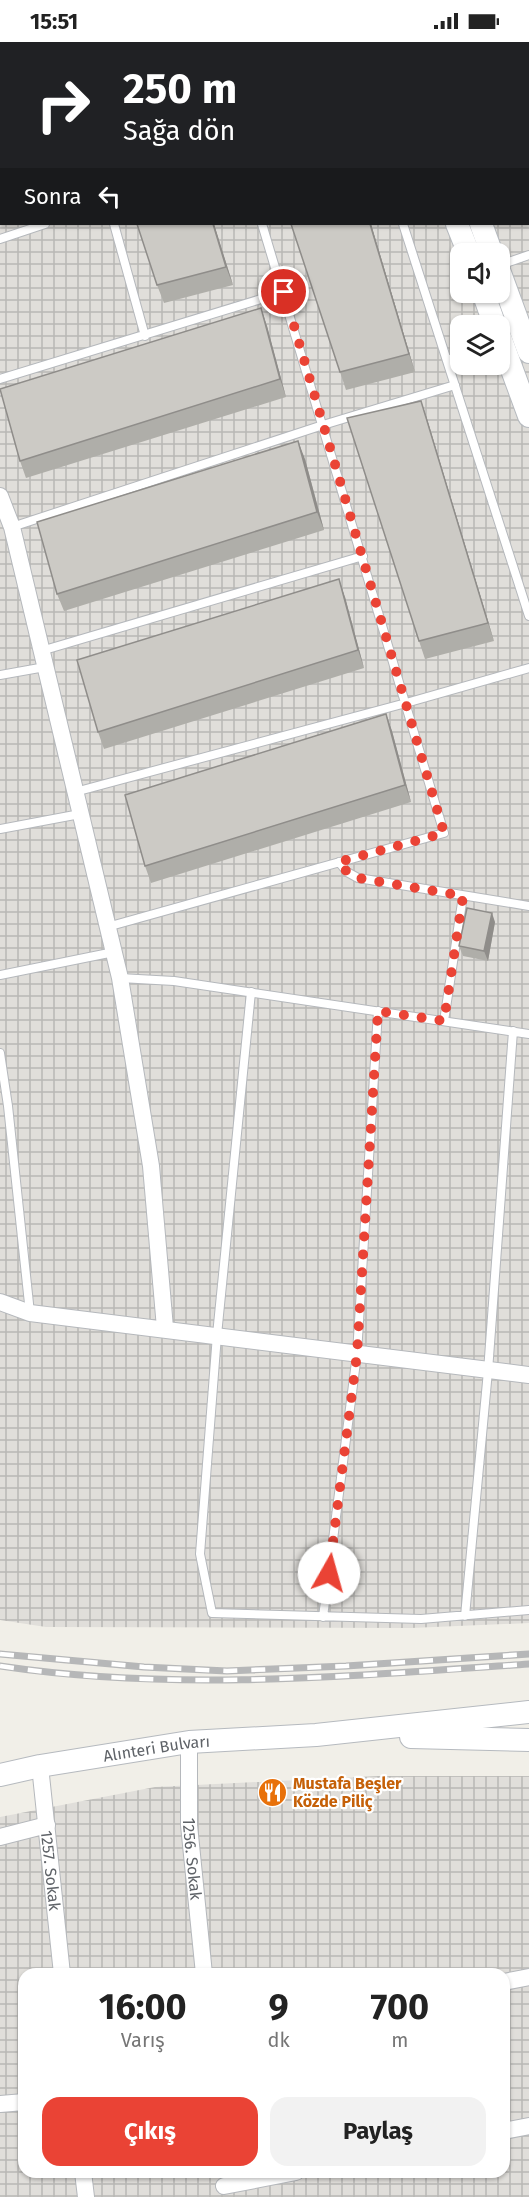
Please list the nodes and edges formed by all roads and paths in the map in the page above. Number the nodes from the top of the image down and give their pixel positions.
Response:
1 (42, 225) edge
2 (114, 225) edge
3 (262, 225) edge
4 (403, 225) edge
5 (458, 225) edge
6 (481, 225) edge
7 (0, 239) edge
8 (465, 243) edge
9 (488, 243) edge
10 (529, 255) edge
11 (510, 262) edge
12 (284, 292) junction
13 (510, 300) edge
14 (145, 336) junction
15 (529, 352) edge
16 (450, 359) edge
17 (447, 360) junction
18 (510, 367) edge
19 (0, 379) edge
20 (455, 385) junction
21 (529, 416) edge
22 (323, 425) junction
23 (0, 496) edge
24 (12, 527) junction
25 (363, 556) junction
26 (529, 616) edge
27 (40, 651) junction
28 (45, 667) junction
29 (529, 668) edge
30 (0, 675) edge
31 (406, 704) junction
32 (75, 792) junction
33 (80, 814) junction
34 (0, 829) edge
35 (339, 862) junction
36 (463, 896) junction
37 (529, 906) edge
38 (107, 927) junction
39 (114, 952) junction
40 (0, 975) edge
41 (120, 978) junction
42 (251, 993) junction
43 (378, 1011) junction
44 (444, 1021) junction
45 (513, 1032) junction
46 (529, 1034) edge
47 (0, 1053) edge
48 (4, 1107) edge
49 (0, 1302) edge
50 (30, 1312) junction
51 (165, 1328) junction
52 (217, 1335) junction
53 (357, 1354) junction
54 (488, 1371) junction
55 (529, 1375) edge
56 (529, 1610) edge
57 (465, 1616) junction
58 (323, 1617) junction
59 (529, 1712) edge
60 (316, 1735) junction
61 (529, 1740) edge
62 (189, 1742) junction
63 (40, 1766) junction
64 (0, 1775) edge
65 (47, 1825) junction
66 (0, 1837) edge
67 (61, 1968) edge
68 (203, 1968) edge
69 (529, 1977) edge
70 (510, 1981) edge
71 (18, 2102) edge
72 (0, 2104) edge
73 (529, 2126) edge
74 (510, 2130) edge
75 (84, 2178) edge
76 (262, 2178) edge
77 (223, 2185) edge
78 (86, 2197) edge

1 - 7 lane
2 - 14 lane
3 - 12 lane
4 - 17 lane
5 - 8 main road
6 - 9 main road
10 - 11 lane
12 - 14 lane
12 - 22 lane
13 - 15 main road
14 - 19 lane
16 - 17 lane
17 - 20 lane
18 - 21 main road
20 - 22 lane
20 - 26 lane
22 - 24 lane
22 - 25 lane
23 - 24 street
24 - 27 street
25 - 27 lane
25 - 31 lane
27 - 28 street
28 - 30 lane
28 - 32 street
29 - 31 lane
31 - 32 lane
31 - 35 lane
32 - 33 street
33 - 34 lane
33 - 38 street
35 - 36 lane
35 - 38 lane
36 - 37 lane
36 - 44 lane
38 - 39 street
39 - 40 lane
39 - 41 street
41 - 42 lane
41 - 51 street
42 - 43 lane
42 - 52 lane
43 - 44 lane
43 - 53 lane
44 - 45 lane
45 - 46 lane
45 - 54 lane
47 - 48 lane
48 - 50 lane
49 - 50 street
50 - 51 street
51 - 52 street
52 - 53 street
52 - 58 lane
53 - 54 street
53 - 58 lane
54 - 55 street
54 - 57 lane
56 - 57 lane
57 - 58 lane
59 - 60 main road, Alınteri Bulvarı
60 - 61 main road, Alınteri Bulvarı
60 - 62 main road, Alınteri Bulvarı
62 - 63 main road, Alınteri Bulvarı
62 - 68 street, 1256. Sokak
63 - 64 main road, Alınteri Bulvarı
63 - 65 street, 1257. Sokak
65 - 66 street
65 - 67 street, 1257. Sokak
69 - 70 street
71 - 72 street
73 - 74 street
75 - 78 street
76 - 77 street

